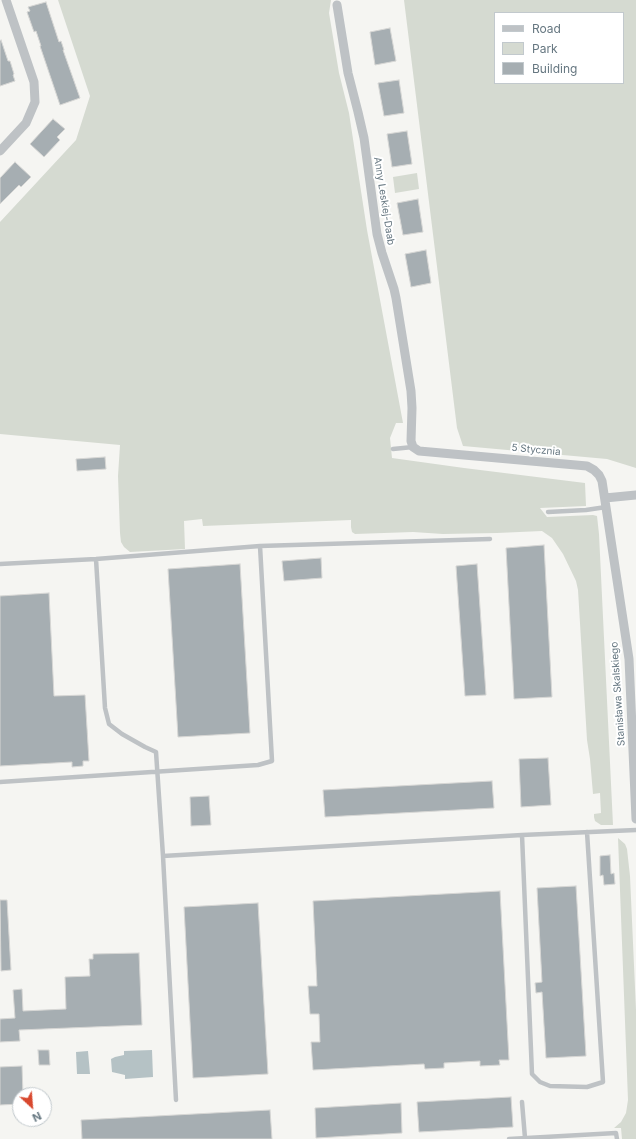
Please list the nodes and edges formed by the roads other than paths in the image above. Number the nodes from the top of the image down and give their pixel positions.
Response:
1 (6, 0) edge
2 (337, 5) dead end
3 (0, 151) edge
4 (413, 447) junction
5 (393, 448) dead end
6 (636, 495) edge
7 (606, 502) junction
8 (548, 512) dead end
9 (490, 539) dead end
10 (260, 546) junction
11 (96, 559) junction
12 (0, 564) edge
13 (634, 729) edge
14 (157, 771) junction
15 (0, 782) edge
16 (636, 819) edge
17 (636, 830) edge
18 (587, 832) junction
19 (522, 835) junction
20 (163, 856) junction
21 (176, 1100) dead end
22 (522, 1102) dead end
23 (591, 1137) edge
24 (525, 1138) edge
25 (546, 1138) edge
26 (509, 1139) edge
27 (617, 1139) edge

1 - 3 street
2 - 4 street, Anny Leskiej-Daab
4 - 5 lane
4 - 7 street, 5 Stycznia
6 - 7 street
7 - 8 lane
7 - 13 street, Stanisława Skalskiego
9 - 10 lane
10 - 11 lane
10 - 14 lane
11 - 12 lane
11 - 14 lane
13 - 16 street, Stanisława Skalskiego
14 - 15 lane
14 - 20 lane
17 - 18 lane
18 - 19 lane
18 - 19 lane
19 - 20 lane
20 - 21 lane
22 - 24 lane
23 - 25 lane
23 - 27 lane
24 - 25 lane
24 - 26 lane

